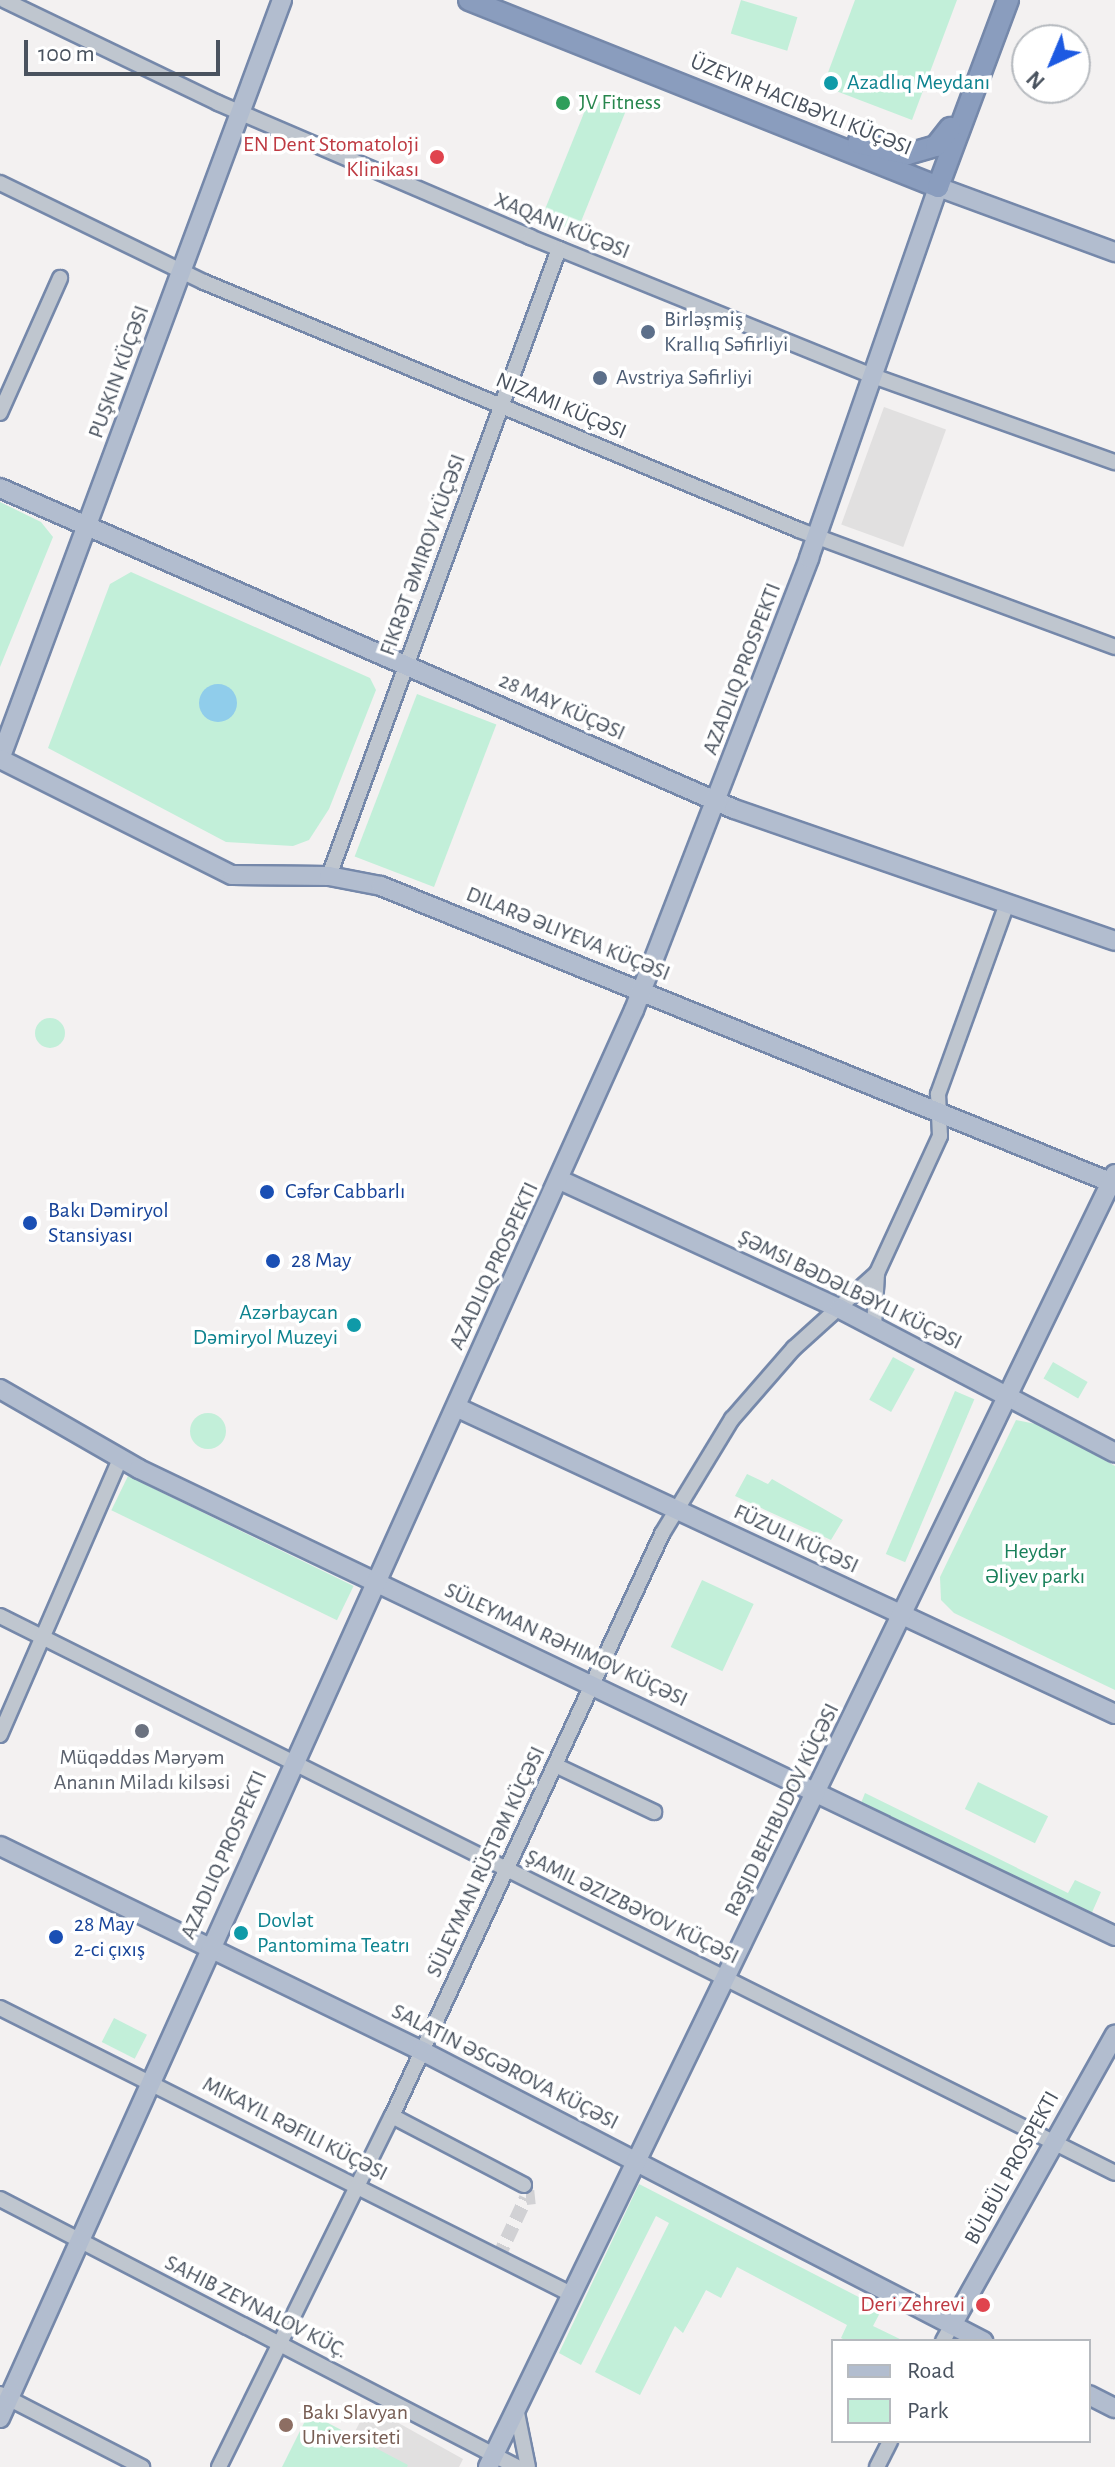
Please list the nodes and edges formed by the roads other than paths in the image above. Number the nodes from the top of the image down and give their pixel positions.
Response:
1 (4, 0) edge
2 (282, 0) edge
3 (469, 0) edge
4 (993, 0) edge
5 (1008, 0) edge
6 (963, 106) junction
7 (239, 113) junction
8 (799, 129) junction
9 (0, 183) edge
10 (938, 187) junction
11 (559, 249) junction
12 (1115, 252) edge
13 (182, 270) junction
14 (60, 278) dead end
15 (873, 376) junction
16 (501, 405) junction
17 (0, 413) edge
18 (1115, 462) edge
19 (0, 488) edge
20 (88, 528) junction
21 (817, 536) junction
22 (1115, 647) edge
23 (406, 665) junction
24 (0, 759) edge
25 (717, 801) junction
26 (329, 876) junction
27 (1006, 906) junction
28 (1115, 941) edge
29 (642, 990) junction
30 (938, 1112) junction
31 (560, 1180) junction
32 (1113, 1180) edge
33 (877, 1273) junction
34 (840, 1309) junction
35 (874, 1327) junction
36 (0, 1389) edge
37 (1009, 1393) junction
38 (456, 1407) junction
39 (1115, 1453) edge
40 (120, 1459) junction
41 (675, 1509) junction
42 (374, 1581) junction
43 (0, 1616) edge
44 (904, 1616) junction
45 (44, 1637) junction
46 (592, 1684) junction
47 (1115, 1714) edge
48 (0, 1735) edge
49 (293, 1760) junction
50 (555, 1765) junction
51 (818, 1791) junction
52 (654, 1812) dead end
53 (0, 1846) edge
54 (508, 1870) junction
55 (1115, 1936) edge
56 (211, 1945) junction
57 (726, 1978) junction
58 (0, 2008) edge
59 (1115, 2035) edge
60 (422, 2051) junction
61 (148, 2079) junction
62 (392, 2116) junction
63 (1054, 2142) junction
64 (634, 2160) junction
65 (1115, 2173) edge
66 (524, 2185) dead end
67 (357, 2186) junction
68 (0, 2199) edge
69 (76, 2239) junction
70 (569, 2293) junction
71 (947, 2333) edge
72 (974, 2339) edge
73 (280, 2345) junction
74 (4, 2396) edge
75 (1091, 2396) edge
76 (515, 2404) junction
77 (1115, 2408) edge
78 (0, 2418) edge
79 (889, 2443) edge
80 (491, 2459) edge
81 (142, 2467) edge
82 (219, 2467) edge
83 (517, 2467) edge
84 (528, 2467) edge
85 (877, 2467) edge

1 - 7 street, XAQANI KÜÇƏSI
2 - 7 main road, PUŞKIN KÜÇƏSI
3 - 8 highway
4 - 6 highway
5 - 6 highway
6 - 8 highway
6 - 10 highway
7 - 11 street, XAQANI KÜÇƏSI
7 - 13 main road, PUŞKIN KÜÇƏSI
8 - 10 highway
9 - 13 street, NIZAMI KÜÇƏSI
10 - 12 main road
10 - 15 main road
11 - 15 street, XAQANI KÜÇƏSI
11 - 16 street, FIKRƏT ƏMIROV KÜÇƏSI
13 - 16 street, NIZAMI KÜÇƏSI
13 - 20 main road, PUŞKIN KÜÇƏSI
14 - 17 street
15 - 18 street, XAQANI KÜÇƏSI
15 - 21 main road
16 - 21 street, NIZAMI KÜÇƏSI
16 - 23 street, FIKRƏT ƏMIROV KÜÇƏSI
19 - 20 main road, 28 MAY KÜÇƏSI
20 - 23 main road, 28 MAY KÜÇƏSI
20 - 24 main road, PUŞKIN KÜÇƏSI
21 - 22 street, NIZAMI KÜÇƏSI
21 - 25 main road
23 - 25 main road, 28 MAY KÜÇƏSI
23 - 26 street, FIKRƏT ƏMIROV KÜÇƏSI
24 - 26 main road, DILARƏ ƏLIYEVA KÜÇƏSI
25 - 27 main road, 28 MAY KÜÇƏSI
25 - 29 main road
26 - 29 main road, DILARƏ ƏLIYEVA KÜÇƏSI
27 - 28 main road, 28 MAY KÜÇƏSI
27 - 30 street
29 - 30 main road, DILARƏ ƏLIYEVA KÜÇƏSI
29 - 31 main road
30 - 32 main road, DILARƏ ƏLIYEVA KÜÇƏSI
30 - 33 street
31 - 34 main road, ŞƏMSI BƏDƏLBƏYLI KÜÇƏSI
31 - 38 main road
32 - 37 main road, RƏŞID BEHBUDOV KÜÇƏSI
33 - 34 street, SÜLEYMAN RÜSTƏM KÜÇƏSI
33 - 35 street
34 - 35 main road, ŞƏMSI BƏDƏLBƏYLI KÜÇƏSI
34 - 41 street, SÜLEYMAN RÜSTƏM KÜÇƏSI
35 - 37 main road, ŞƏMSI BƏDƏLBƏYLI KÜÇƏSI
36 - 40 main road, SÜLEYMAN RƏHIMOV KÜÇƏSI
37 - 39 main road, ŞƏMSI BƏDƏLBƏYLI KÜÇƏSI
37 - 44 main road, RƏŞID BEHBUDOV KÜÇƏSI
38 - 41 main road, FÜZULI KÜÇƏSI
38 - 42 main road
40 - 42 main road, SÜLEYMAN RƏHIMOV KÜÇƏSI
40 - 45 street
41 - 44 main road, FÜZULI KÜÇƏSI
41 - 46 street, SÜLEYMAN RÜSTƏM KÜÇƏSI
42 - 46 main road, SÜLEYMAN RƏHIMOV KÜÇƏSI
42 - 49 main road
43 - 45 street, ŞAMIL ƏZIZBƏYOV KÜÇƏSI
44 - 47 main road, FÜZULI KÜÇƏSI
44 - 51 main road, RƏŞID BEHBUDOV KÜÇƏSI
45 - 48 street
45 - 49 street, ŞAMIL ƏZIZBƏYOV KÜÇƏSI
46 - 50 street, SÜLEYMAN RÜSTƏM KÜÇƏSI
46 - 51 main road, SÜLEYMAN RƏHIMOV KÜÇƏSI
49 - 54 street, ŞAMIL ƏZIZBƏYOV KÜÇƏSI
49 - 56 main road
50 - 52 street
50 - 54 street, SÜLEYMAN RÜSTƏM KÜÇƏSI
51 - 55 main road, SÜLEYMAN RƏHIMOV KÜÇƏSI
51 - 57 main road, RƏŞID BEHBUDOV KÜÇƏSI
53 - 56 main road
54 - 57 street, ŞAMIL ƏZIZBƏYOV KÜÇƏSI
54 - 60 street, SÜLEYMAN RÜSTƏM KÜÇƏSI
56 - 60 main road
56 - 61 main road
57 - 63 street, ŞAMIL ƏZIZBƏYOV KÜÇƏSI
57 - 64 main road, RƏŞID BEHBUDOV KÜÇƏSI
58 - 61 street
59 - 63 main road, BÜLBÜL PROSPEKTI
60 - 62 street, SÜLEYMAN RÜSTƏM KÜÇƏSI
60 - 64 main road
61 - 67 street
61 - 69 main road
62 - 66 street
62 - 67 street, SÜLEYMAN RÜSTƏM KÜÇƏSI
63 - 65 street, ŞAMIL ƏZIZBƏYOV KÜÇƏSI
63 - 71 main road, BÜLBÜL PROSPEKTI
64 - 70 main road, RƏŞID BEHBUDOV KÜÇƏSI
64 - 71 main road
67 - 70 street
67 - 73 street, SÜLEYMAN RÜSTƏM KÜÇƏSI
68 - 69 street, SAHIB ZEYNALOV KÜÇ.
69 - 73 street, SAHIB ZEYNALOV KÜÇ.
69 - 74 main road
70 - 76 main road, RƏŞID BEHBUDOV KÜÇƏSI
71 - 72 main road
73 - 80 street, SAHIB ZEYNALOV KÜÇ.
73 - 82 street, SÜLEYMAN RÜSTƏM KÜÇƏSI
74 - 78 main road
74 - 81 street
75 - 77 main road
76 - 80 main road, RƏŞID BEHBUDOV KÜÇƏSI
76 - 84 street
79 - 85 street
80 - 83 street, SAHIB ZEYNALOV KÜÇ.

